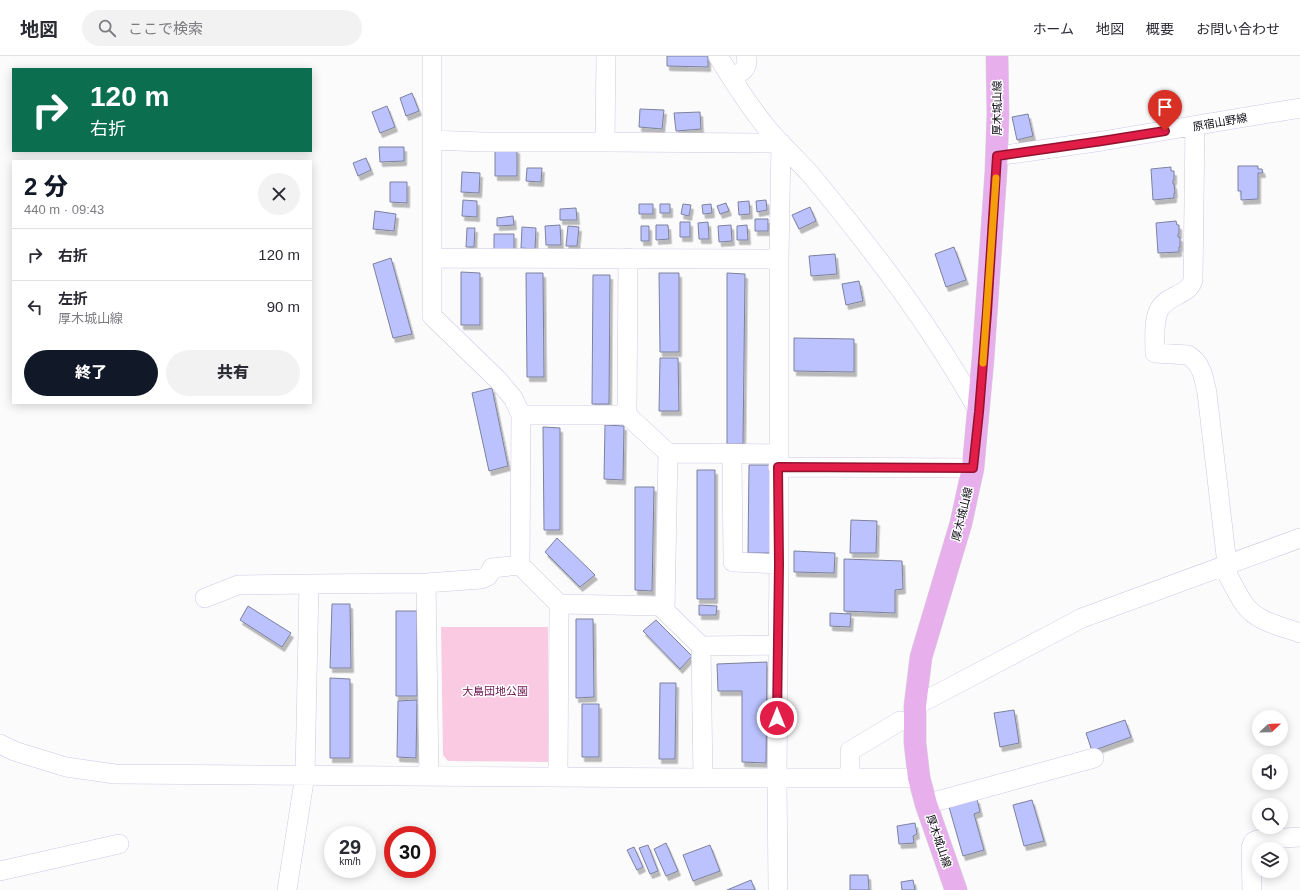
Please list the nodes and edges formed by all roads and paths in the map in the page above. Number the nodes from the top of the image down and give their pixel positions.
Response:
1 (432, 56) edge
2 (606, 56) edge
3 (718, 56) edge
4 (746, 56) edge
5 (997, 56) edge
6 (732, 78) junction
7 (1300, 108) edge
8 (1195, 126) junction
9 (432, 140) junction
10 (606, 142) junction
11 (781, 143) junction
12 (997, 156) junction
13 (432, 258) junction
14 (628, 258) junction
15 (779, 259) junction
16 (979, 412) junction
17 (521, 415) junction
18 (627, 415) junction
19 (668, 453) junction
20 (732, 454) junction
21 (779, 460) junction
22 (973, 468) junction
23 (1300, 538) edge
24 (779, 564) junction
25 (520, 565) junction
26 (1225, 565) junction
27 (309, 584) junction
28 (426, 584) junction
29 (205, 598) dead end
30 (559, 604) junction
31 (665, 611) junction
32 (1300, 633) edge
33 (777, 645) junction
34 (701, 646) junction
35 (907, 714) junction
36 (0, 744) edge
37 (1094, 758) dead end
38 (305, 775) junction
39 (429, 776) junction
40 (558, 777) junction
41 (777, 777) junction
42 (703, 778) junction
43 (850, 778) junction
44 (920, 778) junction
45 (926, 804) junction
46 (1300, 837) edge
47 (119, 844) dead end
48 (0, 871) edge
49 (287, 890) edge
50 (778, 890) edge
51 (956, 890) edge
52 (1252, 890) edge

1 - 9 street
2 - 10 street
3 - 6 street
4 - 6 street
5 - 12 main road, 厚木城山線
6 - 11 street
7 - 8 street, 原宿山野線
8 - 12 street, 原宿山野線
8 - 26 street
9 - 10 street
9 - 13 street
10 - 11 street
11 - 15 street
11 - 16 street
12 - 16 main road, 厚木城山線
13 - 14 street
13 - 17 street
14 - 15 street
14 - 18 street
15 - 21 street
16 - 22 main road, 厚木城山線
17 - 18 street
17 - 25 street
18 - 19 street
19 - 20 street
19 - 31 street
20 - 21 street
20 - 24 street
21 - 22 street
21 - 24 street
22 - 35 main road, 厚木城山線
23 - 26 street
24 - 33 street
25 - 28 street
25 - 30 street
26 - 32 street
26 - 35 street
27 - 28 street
27 - 29 street
27 - 38 street
28 - 39 street
30 - 31 street
30 - 40 street
31 - 34 street
33 - 34 street
33 - 41 street
34 - 42 street
35 - 43 street
35 - 44 main road, 厚木城山線
36 - 38 street
37 - 45 street
38 - 39 street
38 - 49 street
39 - 40 street
40 - 42 street
41 - 42 street
41 - 43 street
41 - 50 street
43 - 44 street
44 - 45 main road, 厚木城山線
45 - 51 main road, 厚木城山線
46 - 52 street
47 - 48 street

